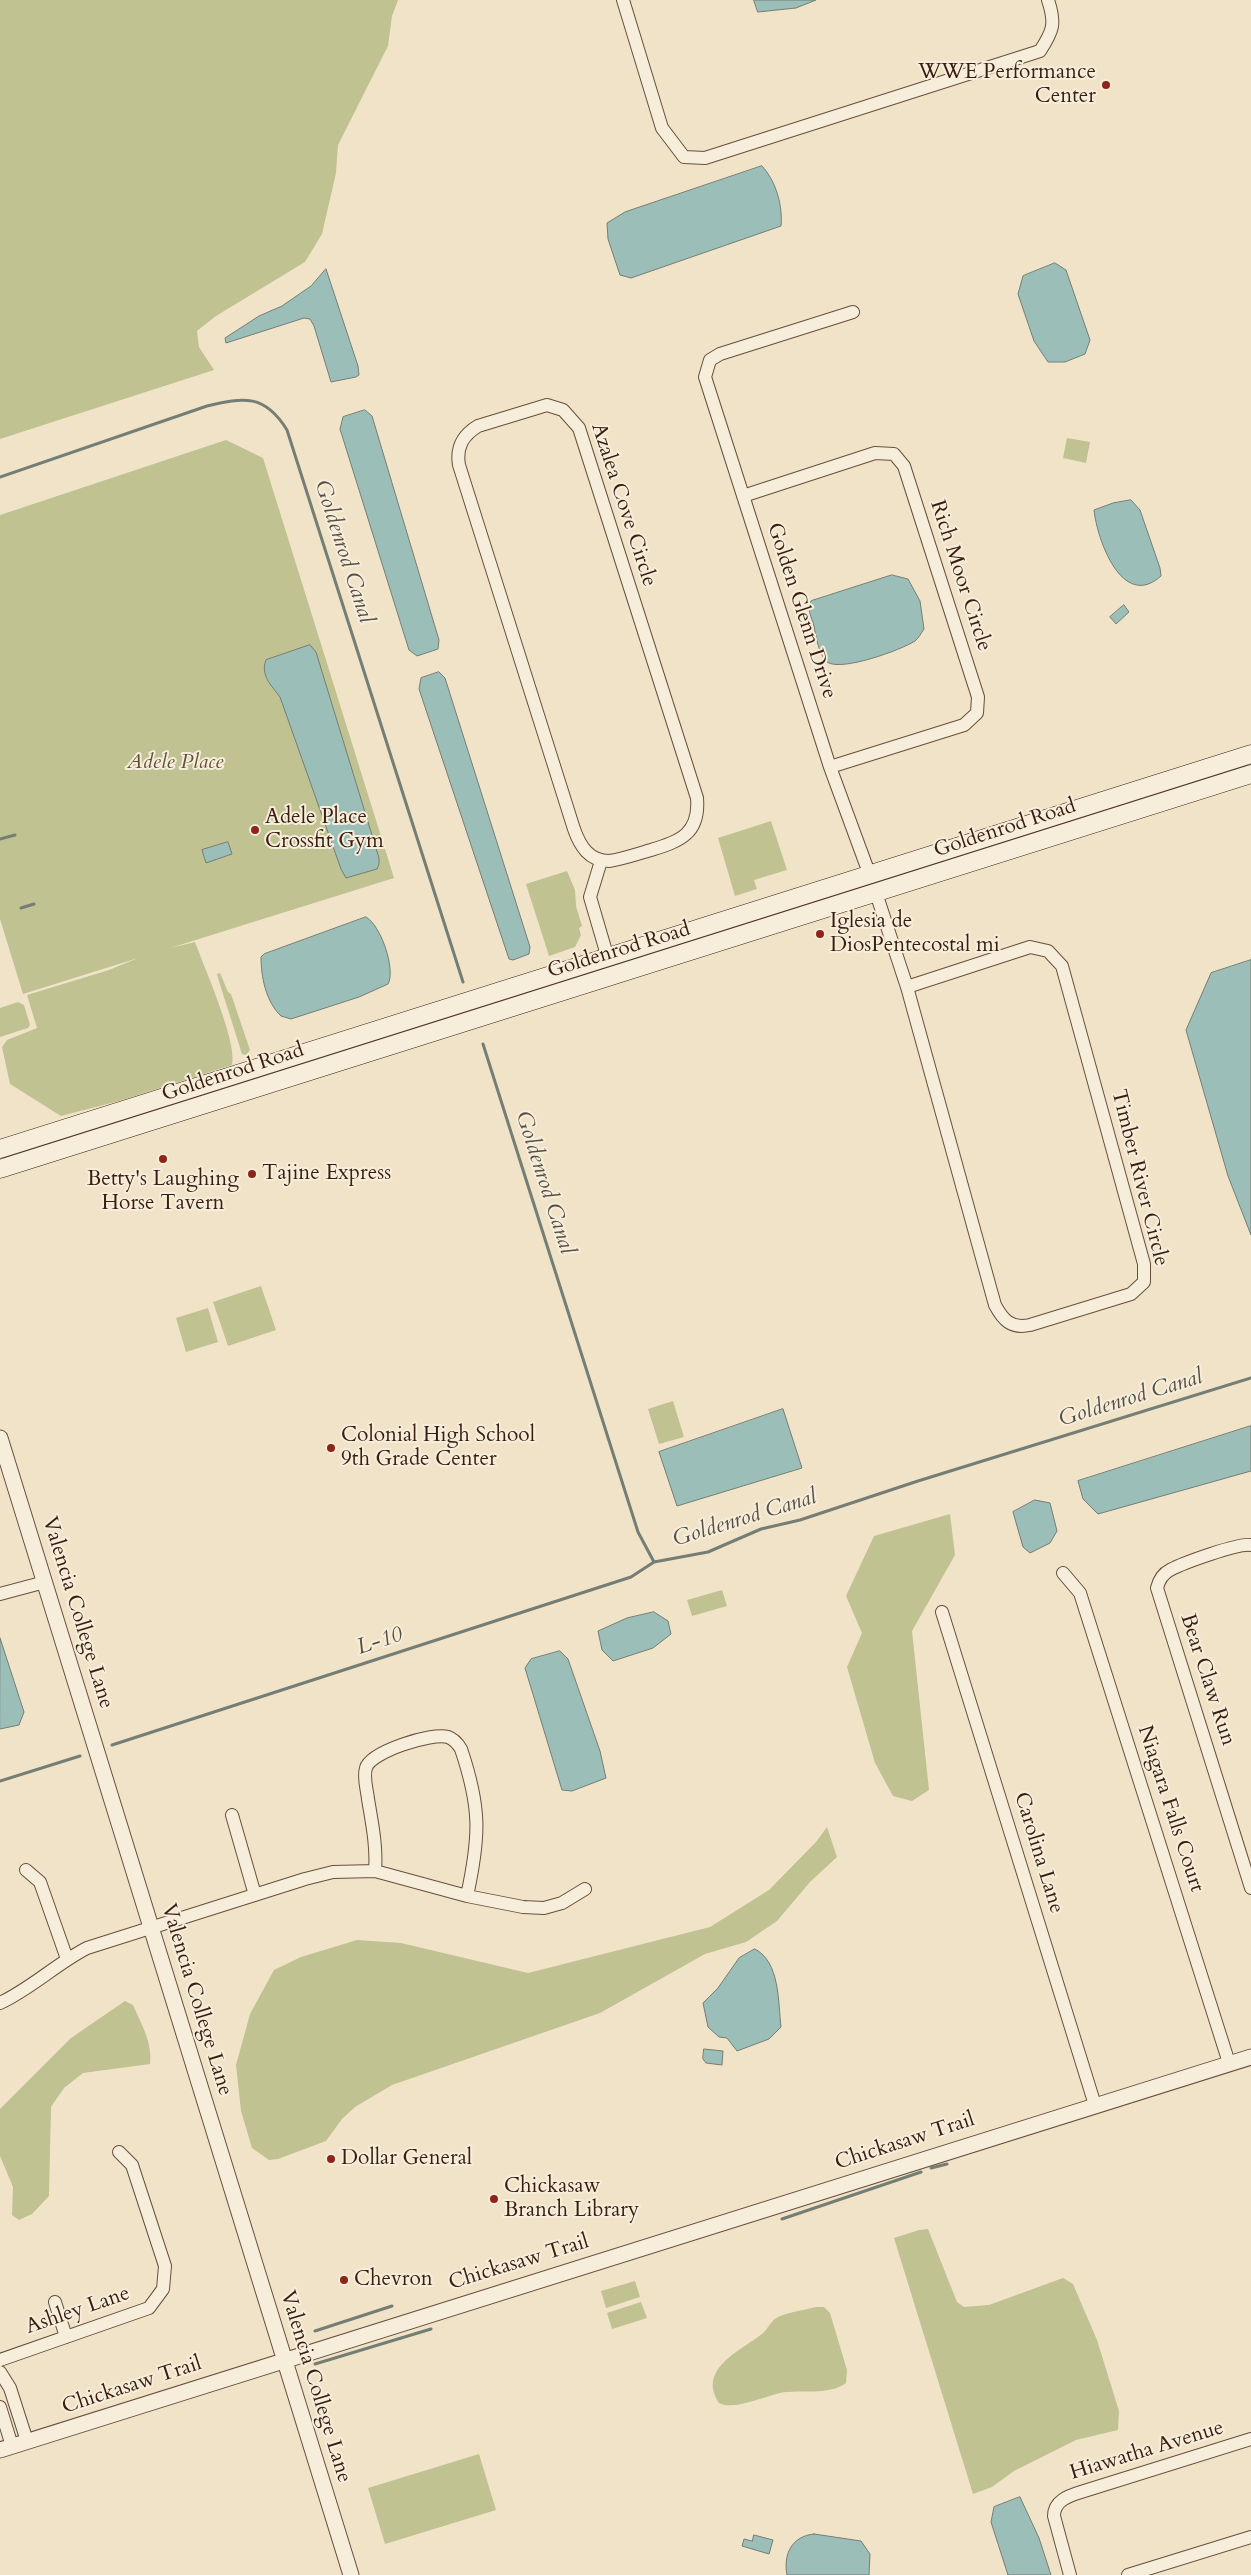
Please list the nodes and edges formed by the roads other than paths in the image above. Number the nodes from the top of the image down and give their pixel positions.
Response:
1 (623, 0) edge
2 (1048, 0) edge
3 (853, 312) dead end
4 (743, 496) junction
5 (1251, 754) edge
6 (830, 767) junction
7 (1251, 774) edge
8 (601, 861) junction
9 (870, 873) junction
10 (876, 893) junction
11 (636, 947) junction
12 (608, 955) junction
13 (616, 976) junction
14 (579, 987) junction
15 (907, 987) junction
16 (278, 1062) junction
17 (261, 1088) junction
18 (0, 1149) edge
19 (0, 1169) edge
20 (0, 1438) edge
21 (1251, 1545) edge
22 (1062, 1573) dead end
23 (45, 1582) junction
24 (0, 1594) edge
25 (942, 1612) dead end
26 (232, 1815) dead end
27 (26, 1870) dead end
28 (375, 1871) junction
29 (1251, 1888) edge
30 (585, 1889) dead end
31 (255, 1895) junction
32 (467, 1896) junction
33 (151, 1928) junction
34 (67, 1959) junction
35 (0, 2004) edge
36 (1251, 2057) edge
37 (1230, 2063) junction
38 (1095, 2106) junction
39 (119, 2152) dead end
40 (55, 2302) dead end
41 (66, 2337) junction
42 (285, 2359) junction
43 (0, 2360) edge
44 (0, 2372) edge
45 (0, 2407) edge
46 (1251, 2439) edge
47 (13, 2446) edge
48 (1251, 2537) edge
49 (351, 2575) edge
50 (1070, 2575) edge
51 (1128, 2575) edge

1 - 2 street
3 - 4 street, Golden Glenn Drive
4 - 6 street, Golden Glenn Drive
4 - 6 street, Rich Moor Circle
5 - 9 main road, Goldenrod Road
6 - 9 street, Golden Glenn Drive
7 - 10 main road, Goldenrod Road
8 - 8 street, Azalea Cove Circle
8 - 12 street
9 - 11 main road, Goldenrod Road
10 - 13 main road, Goldenrod Road
10 - 15 street, Timber River Circle
11 - 12 main road, Goldenrod Road
11 - 13 main road
12 - 14 main road
12 - 16 main road, Goldenrod Road
13 - 14 main road, Goldenrod Road
14 - 17 main road, Goldenrod Road
15 - 15 street, Timber River Circle
16 - 17 main road
16 - 18 main road, Goldenrod Road
17 - 19 main road, Goldenrod Road
20 - 23 street, Valencia College Lane
21 - 29 street, Bear Claw Run
22 - 37 street, Niagara Falls Court
23 - 24 street
23 - 33 street, Valencia College Lane
25 - 38 street, Carolina Lane
26 - 31 street
27 - 34 street
28 - 31 street
28 - 32 street
28 - 32 street
30 - 32 street
31 - 33 street
33 - 34 street
33 - 42 street, Valencia College Lane
34 - 35 street
36 - 37 street, Chickasaw Trail
37 - 38 street, Chickasaw Trail
38 - 42 street, Chickasaw Trail
39 - 41 street, Ashley Lane
40 - 41 street
41 - 43 street, Ashley Lane
42 - 47 street, Chickasaw Trail
42 - 49 street, Valencia College Lane
44 - 47 street
45 - 47 street
46 - 50 street, Hiawatha Avenue
48 - 51 street

